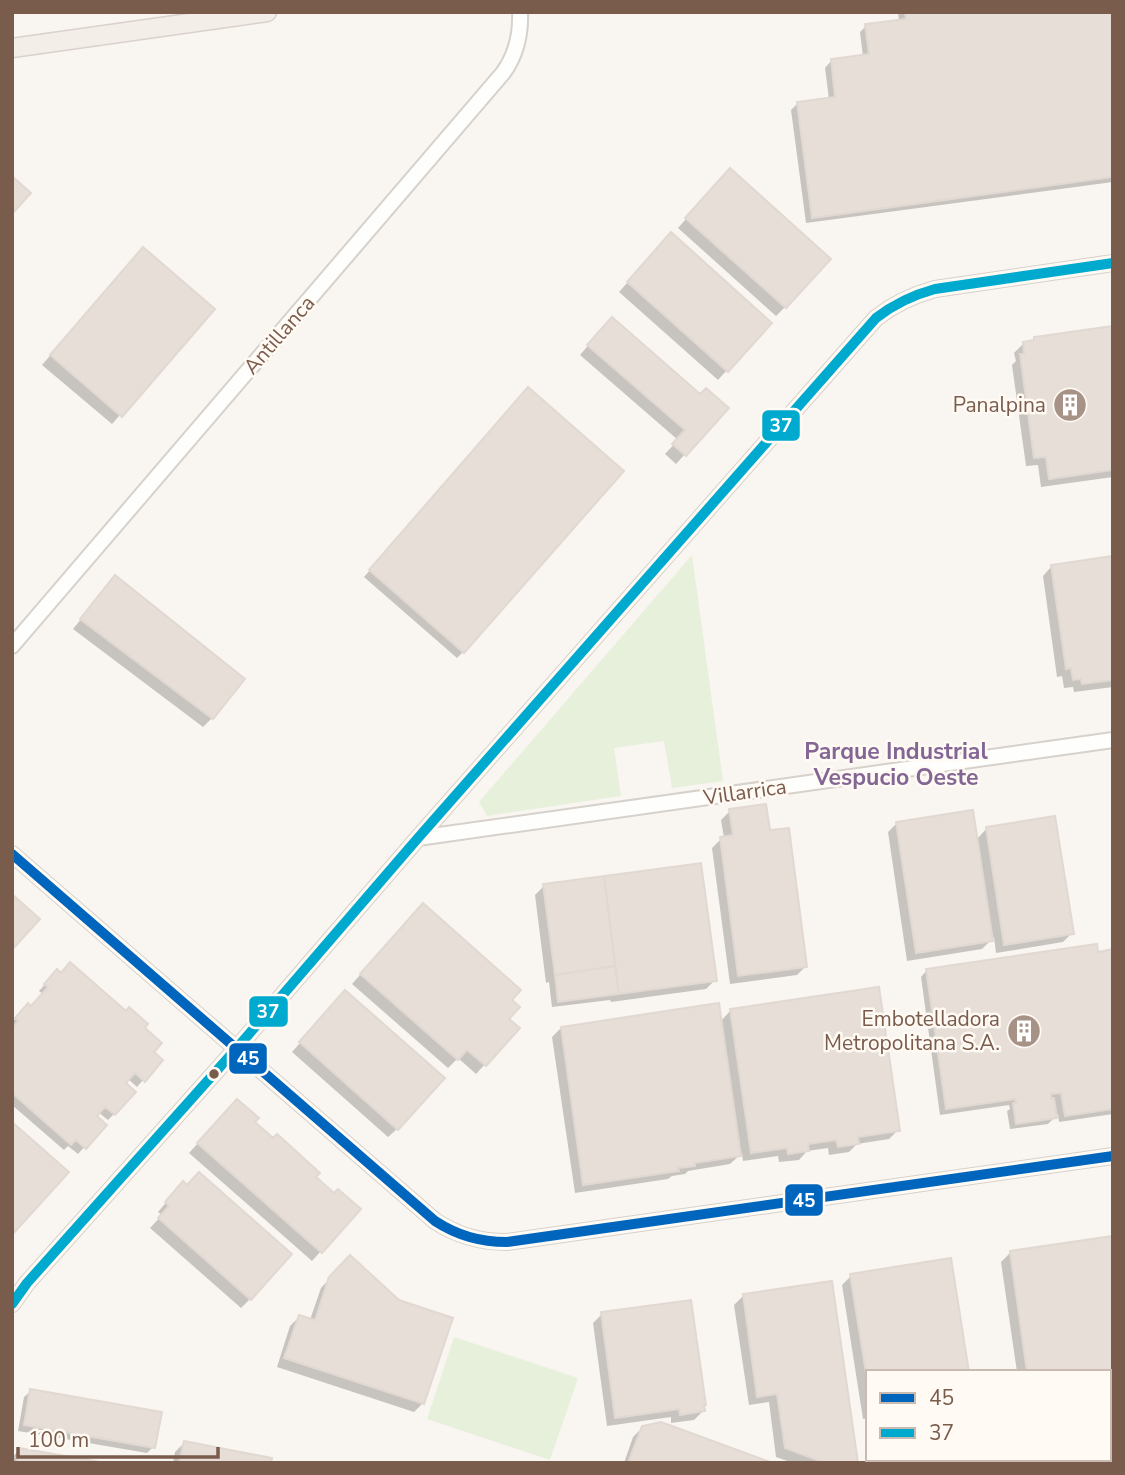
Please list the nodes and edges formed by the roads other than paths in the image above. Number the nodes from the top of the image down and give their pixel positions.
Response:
1 (267, 12) edge
2 (520, 12) edge
3 (12, 48) edge
4 (1113, 263) edge
5 (12, 646) edge
6 (1113, 740) edge
7 (418, 838) junction
8 (12, 855) edge
9 (236, 1049) junction
10 (1113, 1156) edge
11 (12, 1304) edge

1 - 3 main road
2 - 5 street, Antillanca
4 - 7 street
6 - 7 street, Villarrica
7 - 9 street
8 - 9 street
9 - 10 street
9 - 11 street

